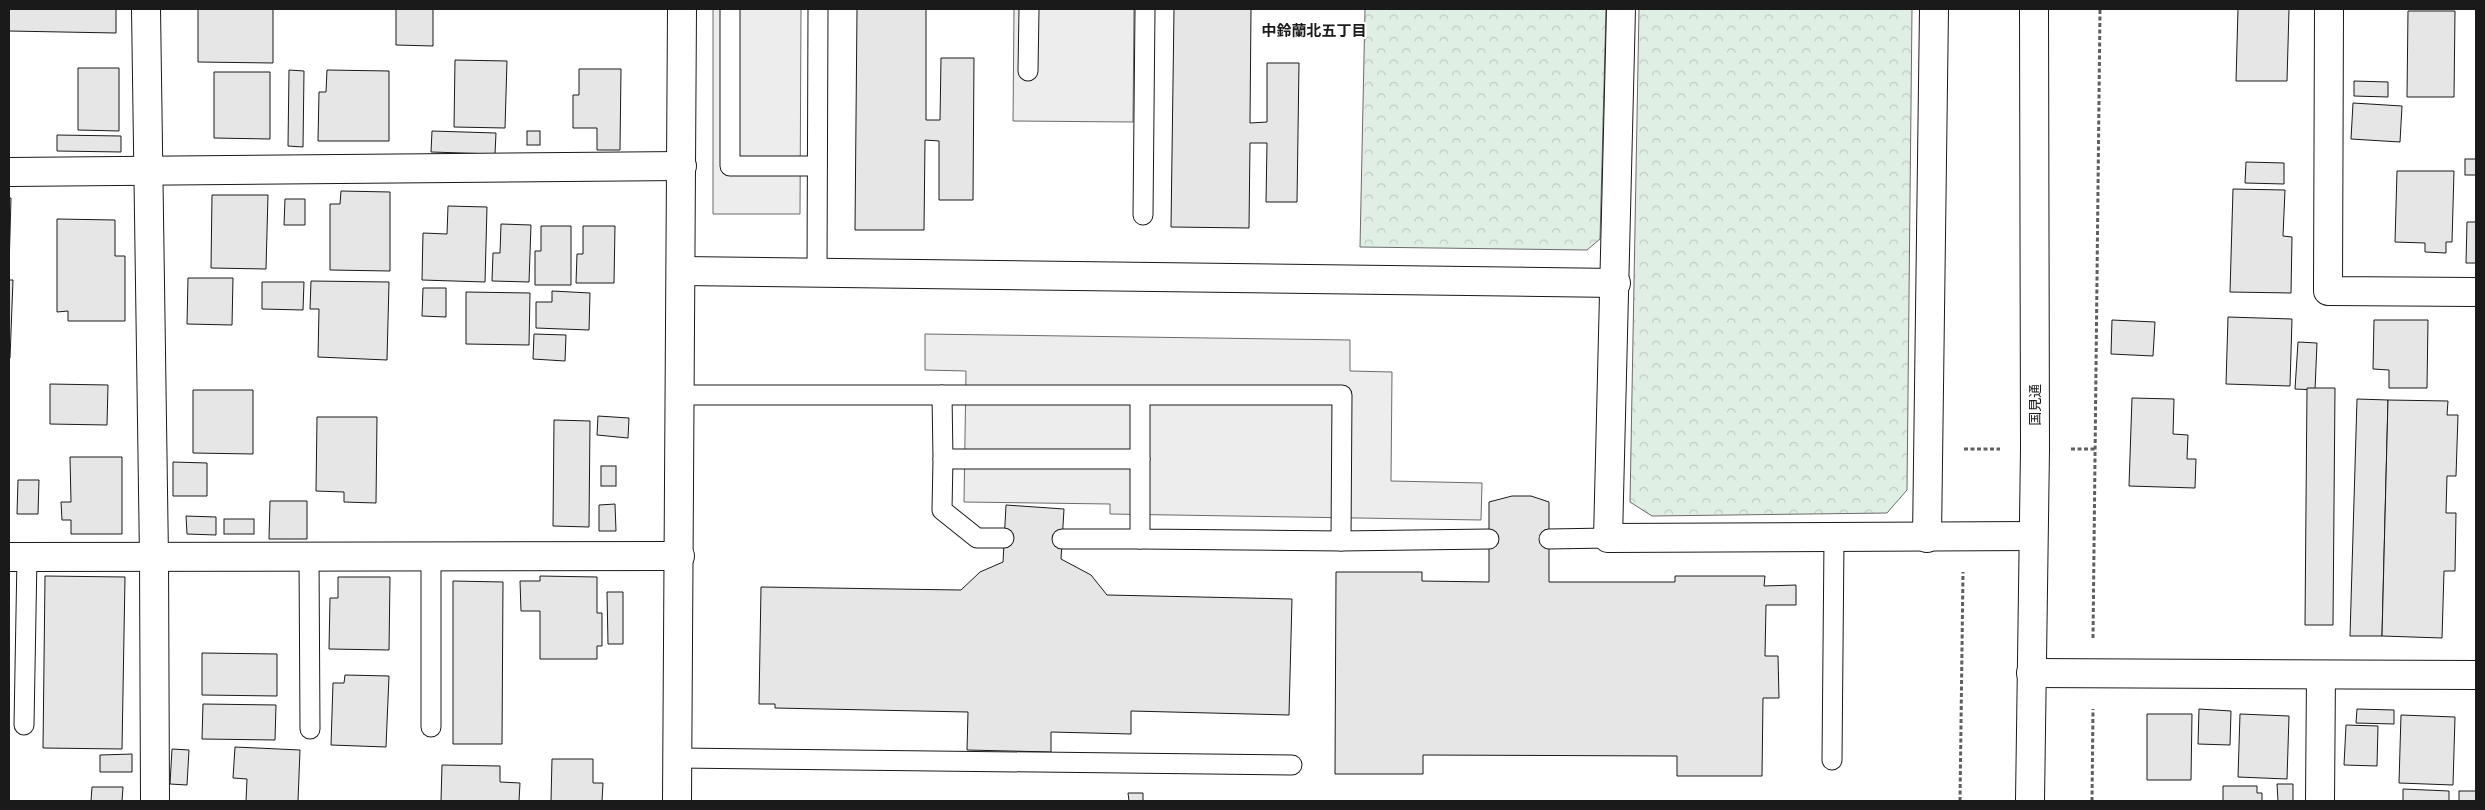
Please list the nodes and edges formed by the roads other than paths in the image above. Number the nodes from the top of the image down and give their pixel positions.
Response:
1 (146, 9) edge
2 (682, 9) edge
3 (730, 9) edge
4 (818, 9) edge
5 (1028, 9) edge
6 (1145, 9) edge
7 (1621, 9) edge
8 (1934, 9) edge
9 (2034, 9) edge
10 (2329, 9) edge
11 (1028, 71) dead end
12 (682, 166) junction
13 (817, 166) junction
14 (9, 172) edge
15 (147, 172) junction
16 (1143, 215) dead end
17 (681, 271) junction
18 (817, 272) junction
19 (1616, 283) junction
20 (2476, 292) edge
21 (681, 395) junction
22 (942, 395) junction
23 (1140, 395) junction
24 (943, 459) junction
25 (1140, 459) junction
26 (2033, 536) junction
27 (1004, 538) dead end
28 (1608, 538) junction
29 (1927, 538) junction
30 (1062, 539) dead end
31 (1140, 539) junction
32 (1549, 539) dead end
33 (1834, 539) junction
34 (1490, 540) dead end
35 (1342, 541) junction
36 (680, 556) junction
37 (18, 557) edge
38 (308, 557) junction
39 (431, 557) junction
40 (154, 558) junction
41 (2031, 673) junction
42 (2321, 674) junction
43 (2476, 675) edge
44 (24, 725) dead end
45 (431, 727) dead end
46 (310, 729) dead end
47 (678, 758) junction
48 (1832, 760) dead end
49 (1292, 765) dead end
50 (155, 801) edge
51 (677, 801) edge
52 (2030, 801) edge
53 (2320, 801) edge

1 - 15 street
2 - 12 street
3 - 13 lane
4 - 13 lane
5 - 11 lane
6 - 16 lane
7 - 19 street
8 - 29 street
9 - 26 street, 国見通
10 - 20 street
12 - 15 street
12 - 17 street
13 - 18 lane
14 - 15 street
15 - 40 street
17 - 18 street
17 - 21 street
18 - 19 street
19 - 28 street
21 - 22 lane
21 - 36 street
22 - 23 lane
22 - 24 lane
23 - 25 lane
23 - 35 lane
24 - 25 lane
24 - 27 lane
25 - 31 lane
26 - 29 street
26 - 41 street, 国見通
28 - 32 lane
28 - 33 street
29 - 33 street
30 - 31 lane
31 - 35 lane
33 - 48 lane
34 - 35 lane
36 - 39 street
36 - 47 street
37 - 40 street
37 - 44 lane
38 - 39 street
38 - 40 street
38 - 46 lane
39 - 45 lane
40 - 50 street
41 - 42 street
41 - 52 street, 国見通
42 - 43 street
42 - 53 street
47 - 49 lane
47 - 51 street

